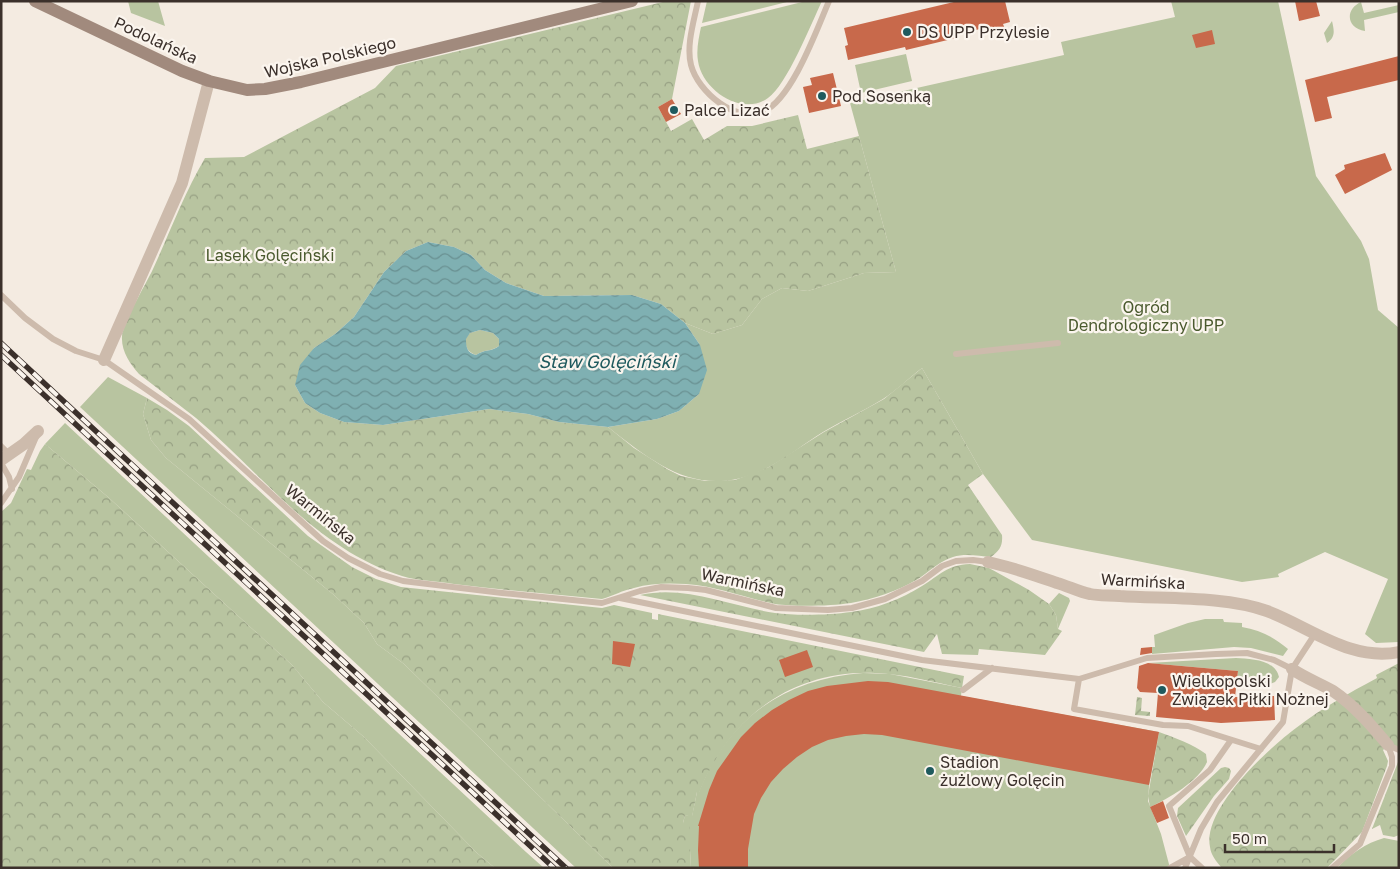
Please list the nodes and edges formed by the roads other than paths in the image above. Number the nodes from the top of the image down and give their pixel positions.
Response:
1 (35, 1) edge
2 (632, 1) edge
3 (698, 1) edge
4 (830, 1) edge
5 (209, 81) junction
6 (1, 295) edge
7 (1058, 342) dead end
8 (956, 354) dead end
9 (104, 360) junction
10 (38, 431) joint
11 (3, 456) edge
12 (12, 490) junction
13 (1, 503) edge
14 (988, 562) joint
15 (620, 598) junction
16 (1315, 634) junction
17 (1399, 652) edge
18 (992, 668) junction
19 (1292, 669) junction
20 (1079, 679) junction
21 (963, 690) dead end
22 (1231, 740) junction
23 (1393, 748) edge
24 (1261, 749) junction
25 (1190, 857) junction
26 (1170, 868) edge
27 (1185, 868) edge
28 (1202, 868) edge
29 (1332, 868) edge

1 - 5 street, Podolańska
2 - 5 street, Wojska Polskiego
3 - 4 lane
5 - 9 street
6 - 9 lane, Warmińska
7 - 8 lane
9 - 15 lane, Warmińska
10 - 11 street
10 - 12 lane
11 - 12 lane
12 - 13 lane
14 - 15 lane, Warmińska
14 - 16 street, Warmińska
15 - 18 lane
16 - 17 street, Warmińska
16 - 19 lane
18 - 20 lane
18 - 21 lane
19 - 20 lane
19 - 23 street
19 - 24 lane
20 - 22 lane
22 - 24 lane
22 - 25 lane
23 - 29 lane
24 - 25 lane
25 - 26 lane
25 - 27 lane
25 - 28 lane

